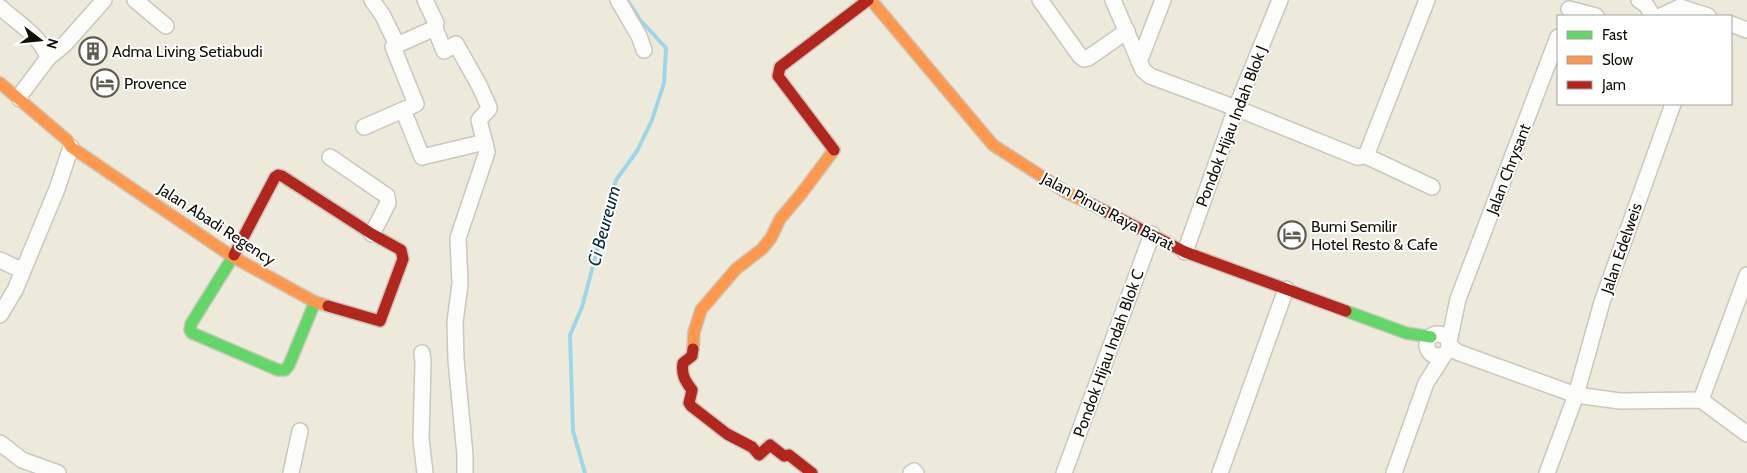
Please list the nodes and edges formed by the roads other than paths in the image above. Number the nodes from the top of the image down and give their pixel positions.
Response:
1 (104, 0) edge
2 (136, 0) edge
3 (372, 0) edge
4 (425, 0) edge
5 (618, 0) edge
6 (870, 0) edge
7 (1040, 0) edge
8 (1113, 0) edge
9 (1163, 0) edge
10 (1280, 0) edge
11 (1427, 0) edge
12 (1640, 0) edge
13 (1682, 3) edge
14 (0, 8) edge
15 (1569, 8) edge
16 (1593, 15) edge
17 (1652, 15) edge
18 (1663, 15) edge
19 (1706, 15) edge
20 (1732, 24) edge
21 (166, 26) dead end
22 (435, 28) junction
23 (1747, 30) edge
24 (1127, 31) junction
25 (1557, 40) edge
26 (396, 45) junction
27 (644, 50) dead end
28 (48, 58) junction
29 (1139, 62) junction
30 (0, 82) edge
31 (20, 99) junction
32 (1673, 105) edge
33 (1236, 108) junction
34 (403, 110) junction
35 (364, 127) dead end
36 (485, 142) junction
37 (71, 147) junction
38 (1366, 156) junction
39 (330, 157) dead end
40 (1432, 187) dead end
41 (372, 234) junction
42 (1152, 234) junction
43 (1185, 252) junction
44 (233, 257) junction
45 (0, 260) edge
46 (23, 271) junction
47 (1747, 275) edge
48 (1286, 289) junction
49 (315, 302) junction
50 (2, 306) edge
51 (1406, 333) joint
52 (1441, 346) junction
53 (422, 353) dead end
54 (1576, 395) junction
55 (1702, 400) junction
56 (300, 431) dead end
57 (1747, 434) edge
58 (0, 443) edge
59 (58, 473) edge
60 (291, 473) edge
61 (425, 473) edge
62 (464, 473) edge
63 (812, 473) edge
64 (911, 473) edge
65 (916, 473) edge
66 (1064, 473) edge
67 (1220, 473) edge
68 (1394, 473) edge
69 (1547, 473) edge

1 - 28 street
2 - 21 street
3 - 26 street
4 - 22 street
5 - 27 street
6 - 42 street, Jalan Pinus Raya Barat
6 - 63 street
7 - 24 street
8 - 24 street
9 - 29 street
10 - 33 street, Pondok Hijau Indah Blok J
11 - 38 street
12 - 17 street
13 - 18 street
13 - 19 street
14 - 28 street
15 - 16 street
20 - 23 street
22 - 26 street
22 - 36 street
24 - 29 street
25 - 52 street, Jalan Chrysant
26 - 34 street
28 - 31 street
29 - 33 street
30 - 31 street, Jalan Abadi Regency
31 - 37 street, Jalan Abadi Regency
32 - 54 street, Jalan Edelweis
33 - 38 street
33 - 43 street, Pondok Hijau Indah Blok J
34 - 35 street
34 - 36 street
36 - 62 street
37 - 44 street, Jalan Abadi Regency
37 - 46 street
38 - 40 street
39 - 41 street
41 - 44 street
41 - 49 street, Jalan Abadi Regency
42 - 43 street, Jalan Pinus Raya Barat
42 - 66 street, Pondok Hijau Indah Blok C
43 - 48 street, Jalan Pinus Raya Barat
44 - 49 street, Jalan Abadi Regency
44 - 49 street
45 - 46 street
46 - 50 street
47 - 55 street
48 - 51 street, Jalan Pinus Raya Barat
48 - 67 street
51 - 52 street
52 - 54 street
52 - 68 street
53 - 61 street
54 - 55 street
54 - 69 street, Jalan Edelweis
55 - 57 street
56 - 60 street
58 - 59 street
64 - 65 street

